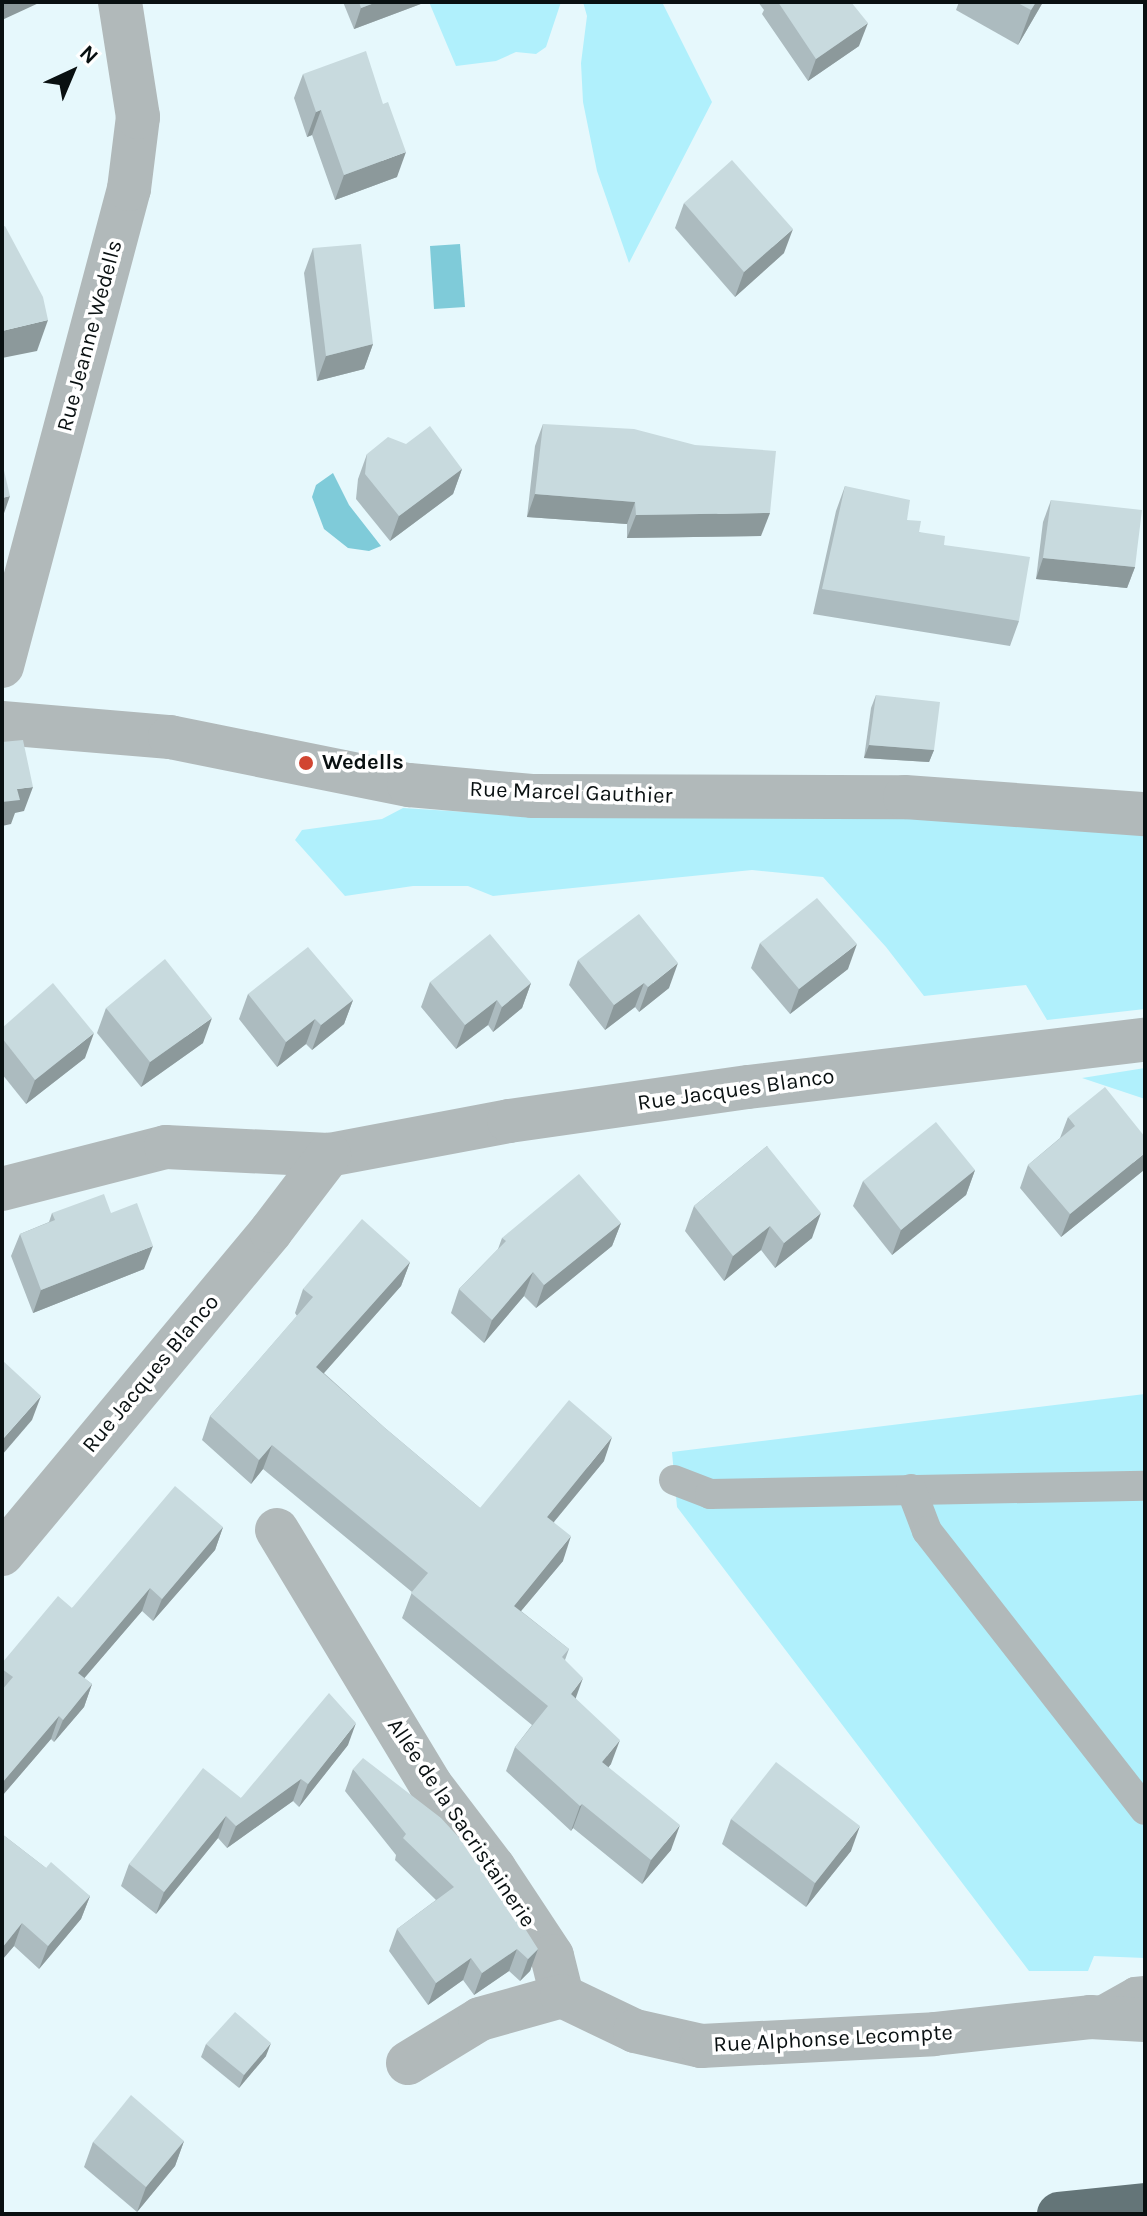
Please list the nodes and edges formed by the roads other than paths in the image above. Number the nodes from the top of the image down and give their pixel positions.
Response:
1 (120, 2) edge
2 (2, 666) edge
3 (2, 723) edge
4 (1145, 814) edge
5 (1145, 1040) edge
6 (329, 1155) junction
7 (2, 1189) edge
8 (674, 1480) dead end
9 (1145, 1486) edge
10 (911, 1489) junction
11 (277, 1530) dead end
12 (2, 1554) edge
13 (1145, 1810) edge
14 (1145, 1991) edge
15 (562, 1996) junction
16 (1090, 2017) junction
17 (1145, 2020) edge
18 (408, 2063) dead end
19 (1145, 2205) edge
20 (1059, 2214) edge

1 - 2 street, Rue Jeanne Wedells
3 - 4 street, Rue Marcel Gauthier
5 - 6 street, Rue Jacques Blanco
6 - 7 street, Rue Jacques Blanco
6 - 12 street, Rue Jacques Blanco
8 - 10 lane
9 - 10 lane
10 - 13 lane
11 - 15 street, Allée de la Sacristainerie
14 - 16 lane, Rue Alphonse Lecompte
15 - 16 street, Rue Alphonse Lecompte
15 - 18 street
16 - 17 street, Rue Alphonse Lecompte
19 - 20 highway

